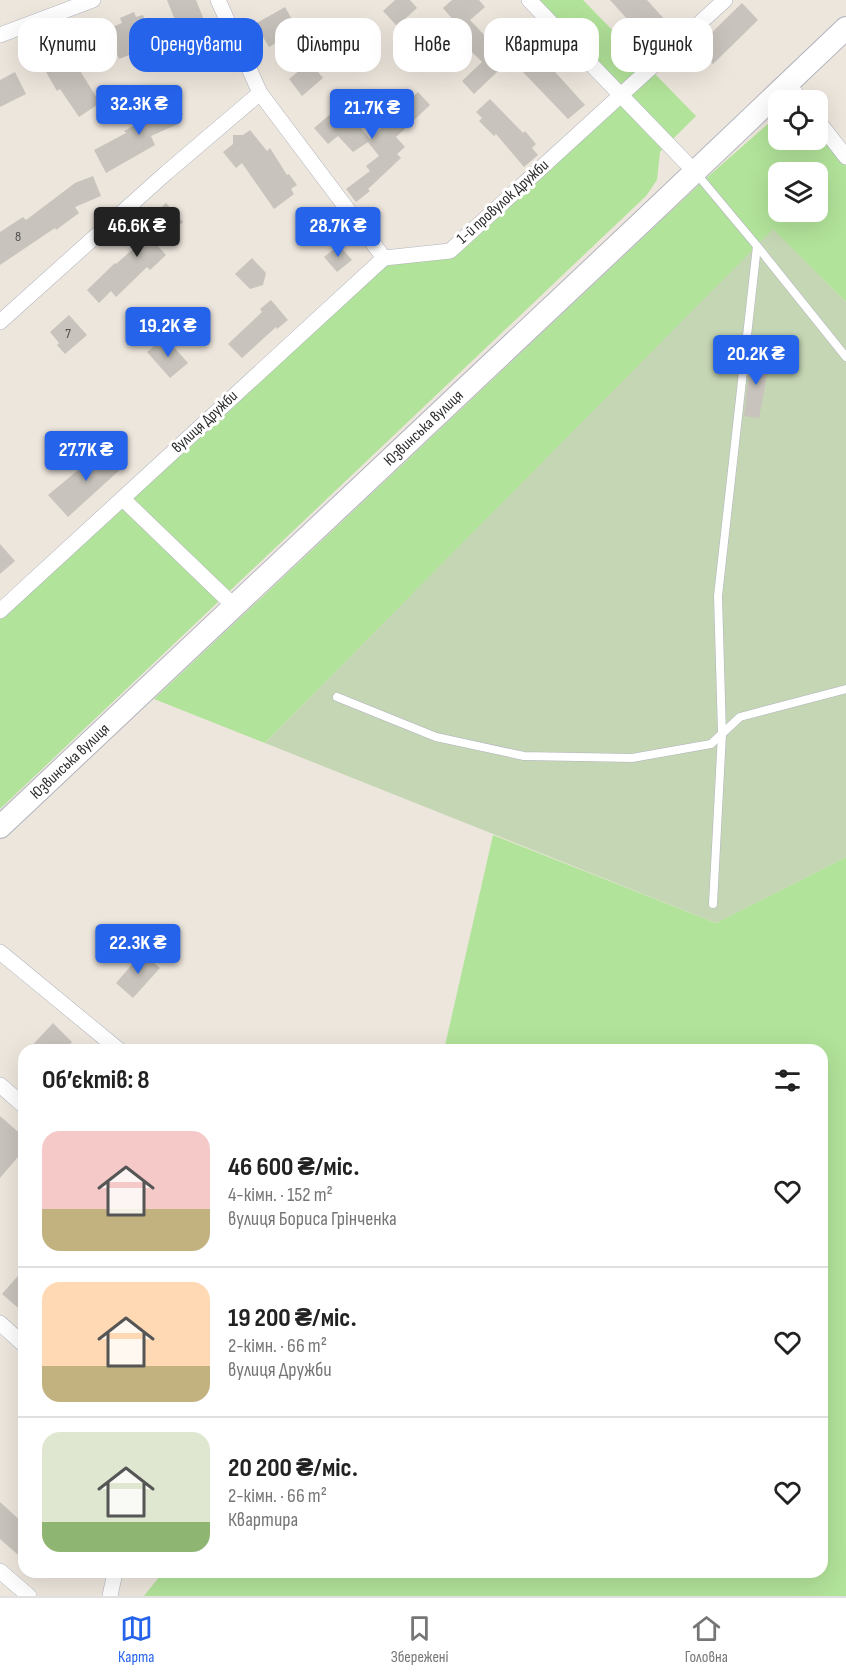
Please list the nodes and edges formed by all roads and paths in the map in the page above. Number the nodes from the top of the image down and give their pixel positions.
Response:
1 (93, 0) edge
2 (218, 0) edge
3 (529, 0) edge
4 (725, 0) edge
5 (846, 28) edge
6 (0, 35) edge
7 (797, 90) edge
8 (260, 93) junction
9 (621, 95) junction
10 (768, 114) edge
11 (828, 134) edge
12 (846, 157) edge
13 (695, 172) junction
14 (757, 246) junction
15 (384, 258) junction
16 (0, 322) edge
17 (846, 357) edge
18 (123, 499) junction
19 (234, 606) junction
20 (0, 611) edge
21 (846, 689) edge
22 (337, 697) dead end
23 (723, 734) junction
24 (0, 827) edge
25 (713, 904) dead end
26 (0, 952) edge
27 (112, 1044) edge
28 (0, 1084) edge
29 (18, 1100) edge
30 (0, 1323) edge
31 (18, 1340) edge
32 (0, 1571) edge
33 (114, 1578) edge
34 (29, 1596) edge
35 (110, 1596) edge

1 - 6 street
2 - 8 street
3 - 9 street
4 - 9 street, 1-й провулок Дружби
5 - 7 main road, Юзвинська вулиця
8 - 15 street
8 - 16 street
9 - 13 street
9 - 15 street, 1-й провулок Дружби
10 - 13 main road, Юзвинська вулиця
11 - 12 street
13 - 14 lane
13 - 19 main road, Юзвинська вулиця
14 - 17 lane
14 - 23 lane
15 - 18 street, вулиця Дружби
18 - 19 street
18 - 20 street, вулиця Дружби
19 - 24 main road, Юзвинська вулиця
21 - 23 lane
22 - 23 lane
23 - 25 lane
26 - 27 street
28 - 29 street
30 - 31 street
32 - 34 street
33 - 35 street

